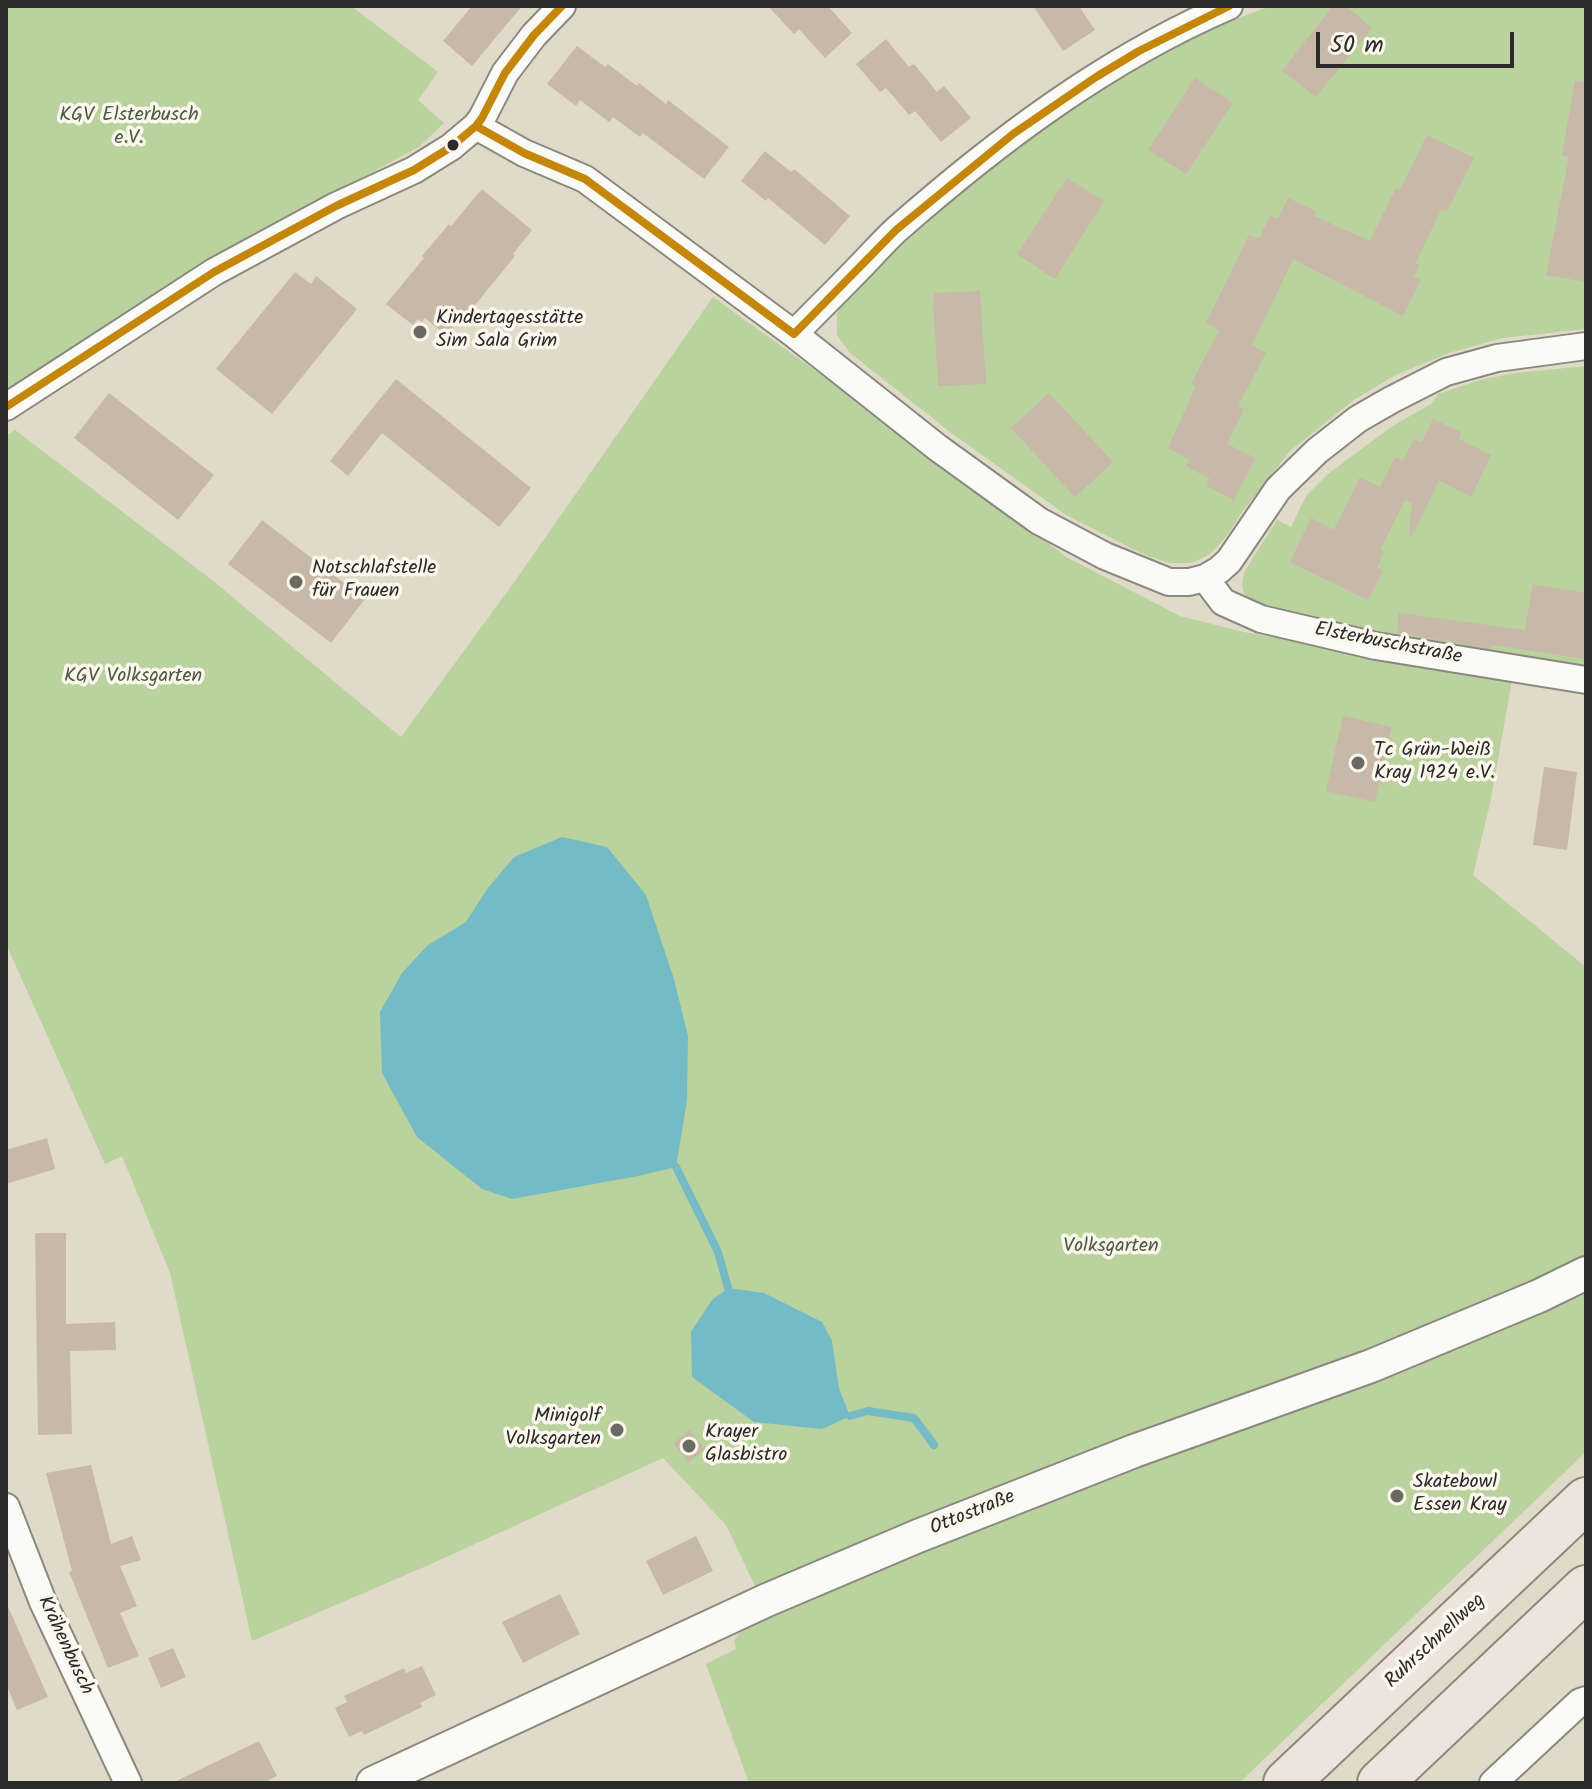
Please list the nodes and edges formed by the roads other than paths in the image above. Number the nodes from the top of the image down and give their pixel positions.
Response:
1 (562, 6) edge
2 (1229, 6) edge
3 (476, 126) junction
4 (794, 334) junction
5 (1586, 346) edge
6 (6, 407) edge
7 (1205, 578) junction
8 (1586, 680) edge
9 (1586, 1273) edge
10 (1586, 1500) edge
11 (6, 1507) edge
12 (1586, 1588) edge
13 (1586, 1700) edge
14 (128, 1783) edge
15 (373, 1783) edge
16 (1286, 1783) edge
17 (1380, 1783) edge
18 (1493, 1783) edge

1 - 3 street
2 - 4 street
3 - 4 street
3 - 6 street
4 - 7 street
5 - 7 street
7 - 8 street, Elsterbuschstraße
9 - 15 street, Ottostraße
10 - 16 highway, Ruhrschnellweg
11 - 14 street, Krähenbusch
12 - 17 highway
13 - 18 street

